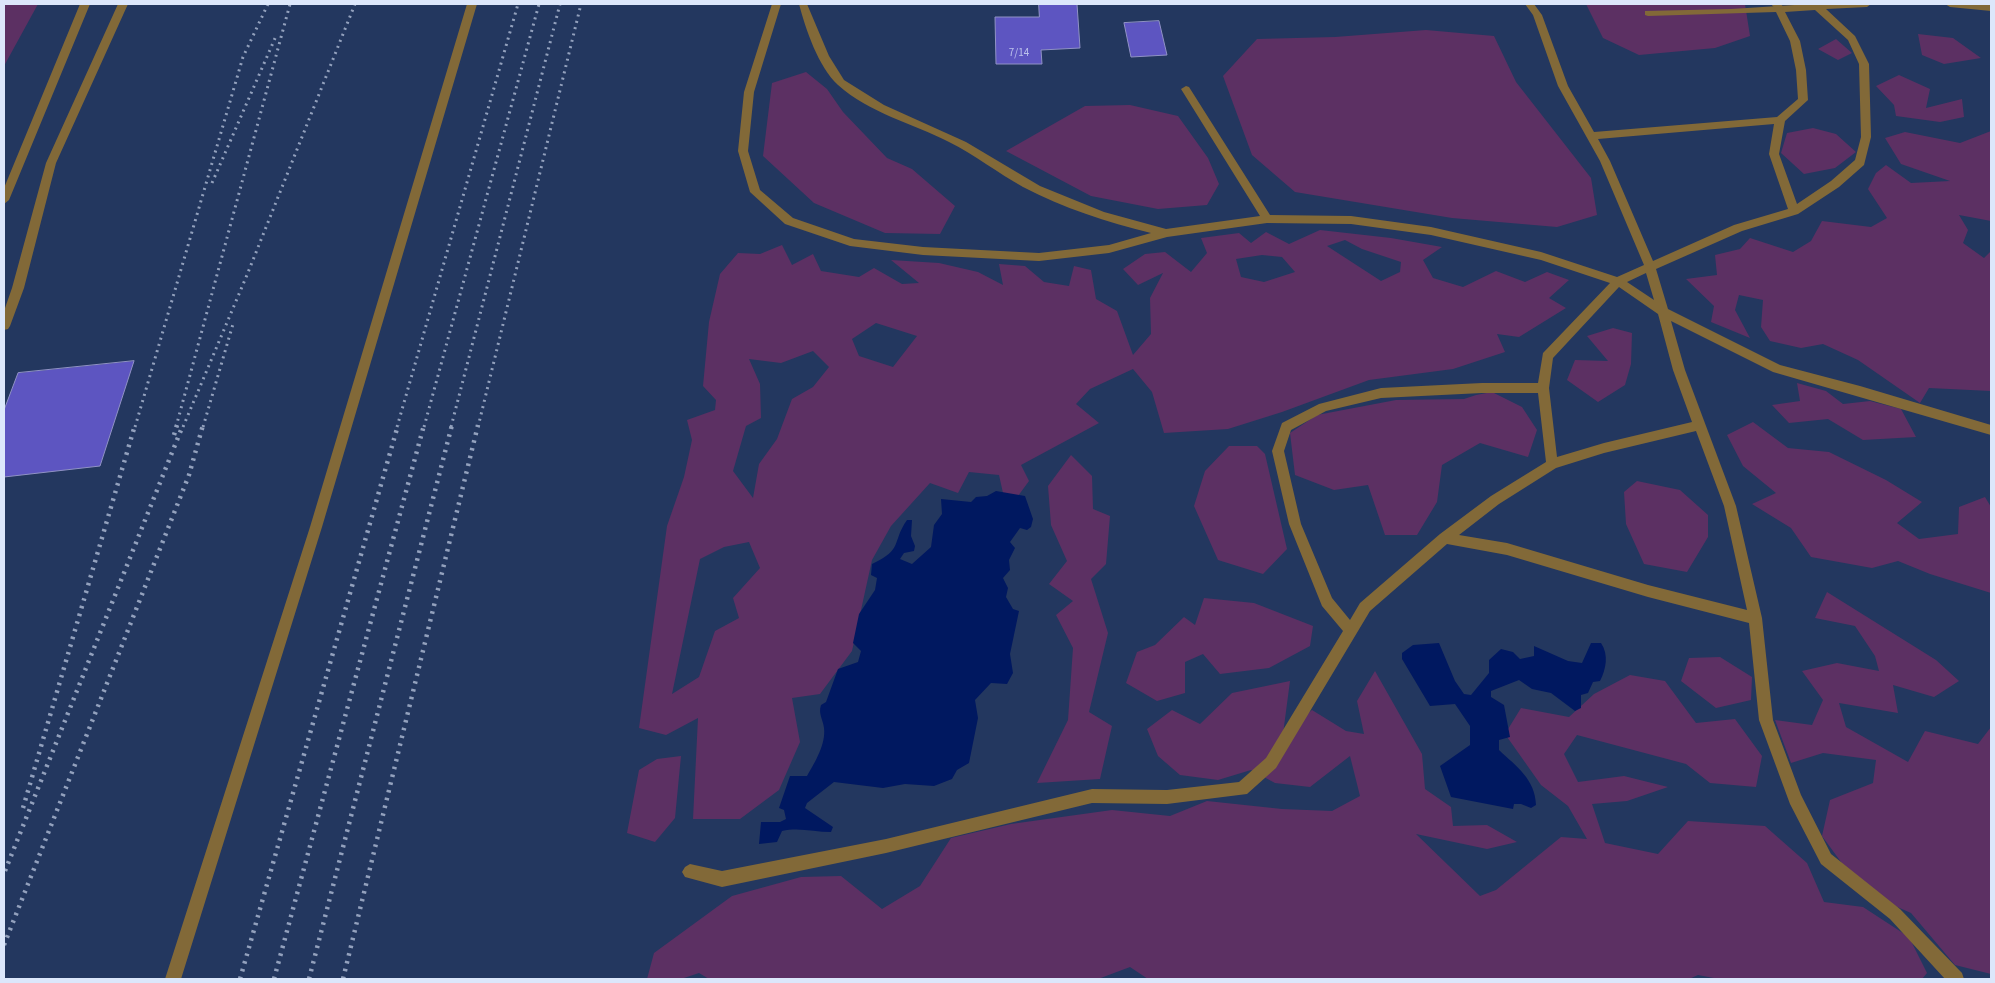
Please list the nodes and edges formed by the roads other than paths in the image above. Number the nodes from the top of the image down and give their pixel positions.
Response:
1 (85, 4) edge
2 (123, 4) edge
3 (472, 4) edge
4 (776, 4) edge
5 (803, 4) edge
6 (1529, 4) edge
7 (1867, 4) edge
8 (1950, 4) edge
9 (1816, 5) edge
10 (1974, 5) edge
11 (1778, 6) edge
12 (1991, 8) edge
13 (1648, 13) dead end
14 (1186, 88) dead end
15 (1780, 120) junction
16 (1591, 136) junction
17 (4, 200) edge
18 (1794, 211) junction
19 (1268, 219) junction
20 (1167, 233) junction
21 (1650, 267) junction
22 (1618, 281) junction
23 (1663, 312) junction
24 (4, 326) edge
25 (1543, 388) junction
26 (1699, 425) junction
27 (1991, 430) edge
28 (1552, 464) junction
29 (1445, 538) junction
30 (1755, 618) junction
31 (1351, 631) junction
32 (690, 872) dead end
33 (173, 979) edge
34 (1956, 979) edge

1 - 17 lane
2 - 24 lane
3 - 33 lane
4 - 20 lane
5 - 20 lane
6 - 16 lane
7 - 9 lane
8 - 10 lane
9 - 11 lane
9 - 18 lane
10 - 12 lane
11 - 13 lane
11 - 15 lane
14 - 19 lane
15 - 16 lane
15 - 18 lane
16 - 21 lane
18 - 21 lane
19 - 20 lane
19 - 22 lane
21 - 22 lane
21 - 23 lane
22 - 23 lane
22 - 25 lane
23 - 26 lane
23 - 27 lane
25 - 28 lane
25 - 31 lane
26 - 28 lane
26 - 30 lane
28 - 29 lane
29 - 30 lane
29 - 31 lane
30 - 34 lane
31 - 32 lane

